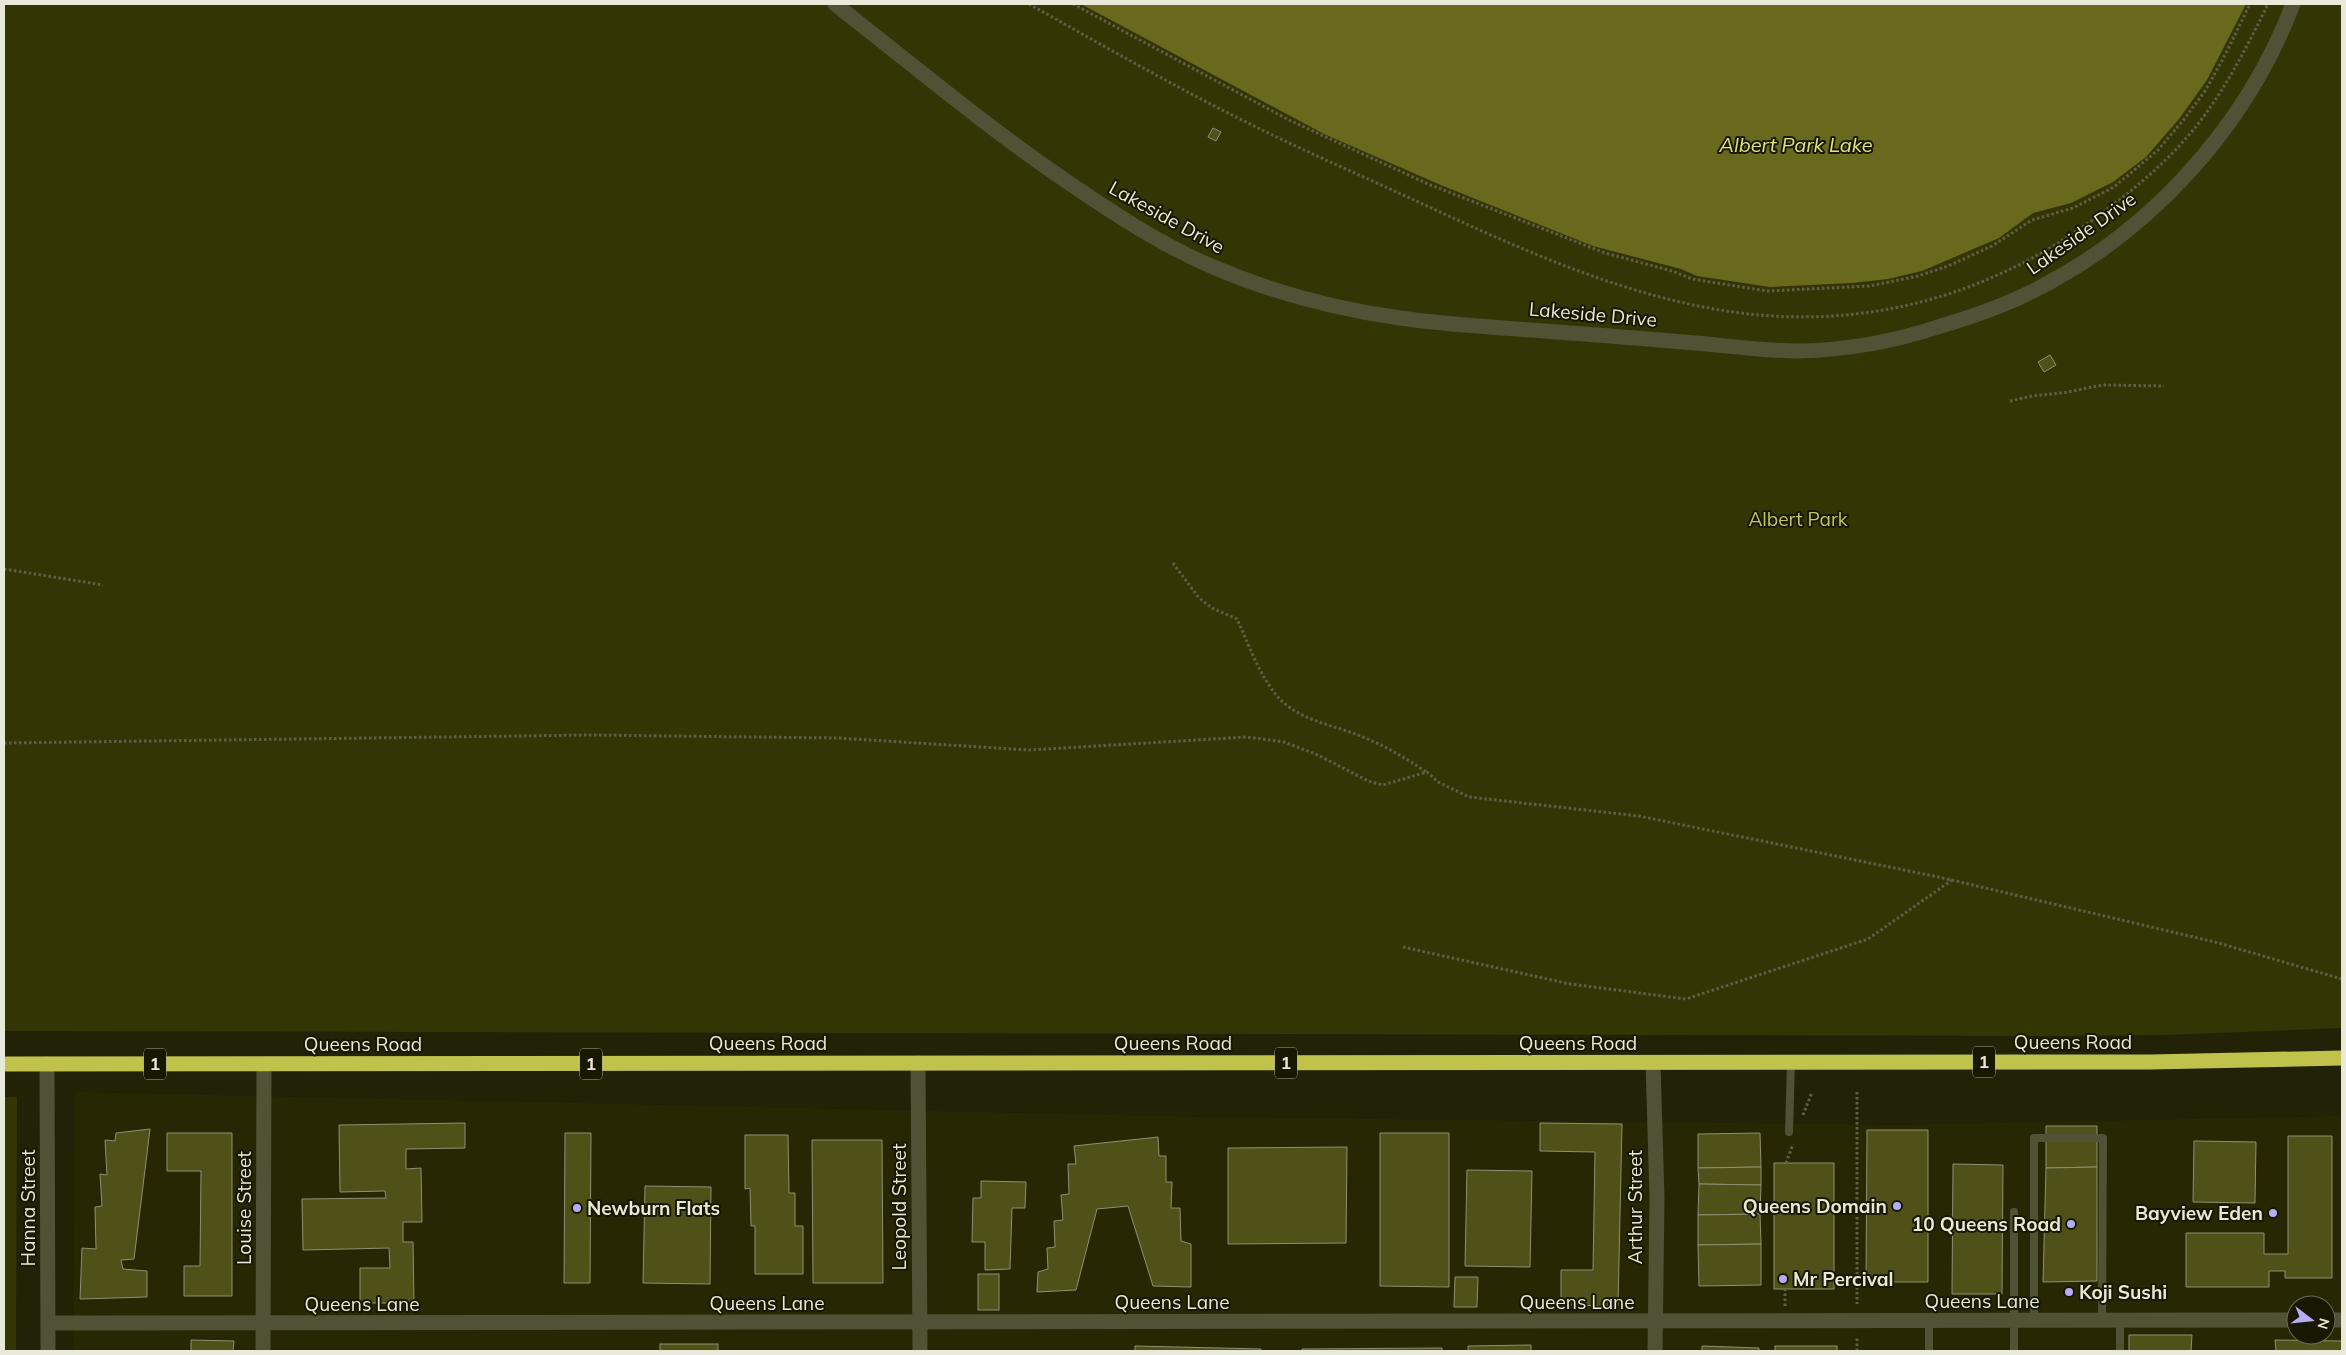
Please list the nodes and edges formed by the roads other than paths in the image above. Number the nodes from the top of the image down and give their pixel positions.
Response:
1 (835, 4) edge
2 (2292, 4) edge
3 (2342, 1058) edge
4 (1791, 1062) junction
5 (918, 1063) junction
6 (1653, 1063) junction
7 (4, 1064) edge
8 (47, 1064) junction
9 (264, 1065) junction
10 (1789, 1132) dead end
11 (2014, 1212) dead end
12 (2102, 1320) junction
13 (2120, 1320) junction
14 (2286, 1320) edge
15 (1929, 1321) junction
16 (2014, 1321) junction
17 (2034, 1321) junction
18 (920, 1322) junction
19 (1655, 1322) junction
20 (48, 1323) junction
21 (264, 1323) junction
22 (48, 1351) edge
23 (263, 1351) edge
24 (920, 1351) edge
25 (1655, 1351) edge
26 (1929, 1351) edge
27 (2014, 1351) edge
28 (2120, 1351) edge

1 - 2 street, Lakeside Drive
3 - 4 highway, Queens Road / 1
4 - 6 highway, Queens Road / 1
4 - 10 lane
5 - 6 highway, Queens Road / 1
5 - 9 highway, Queens Road / 1
5 - 18 street, Leopold Street
6 - 19 street, Arthur Street
7 - 8 highway, Queens Road / 1
8 - 9 highway, Queens Road / 1
8 - 20 street, Hanna Street
9 - 21 street, Louise Street
11 - 16 lane
12 - 13 street, Queens Lane
12 - 17 street, Queens Lane
12 - 17 lane
13 - 14 street, Queens Lane
13 - 28 lane
15 - 16 street, Queens Lane
15 - 19 street, Queens Lane
15 - 26 lane
16 - 17 street, Queens Lane
16 - 27 lane
18 - 19 street, Queens Lane
18 - 21 street, Queens Lane
18 - 24 street, Leopold Street
19 - 25 street, Arthur Street
20 - 21 street, Queens Lane
20 - 22 street, Hanna Street
21 - 23 street, Louise Street

